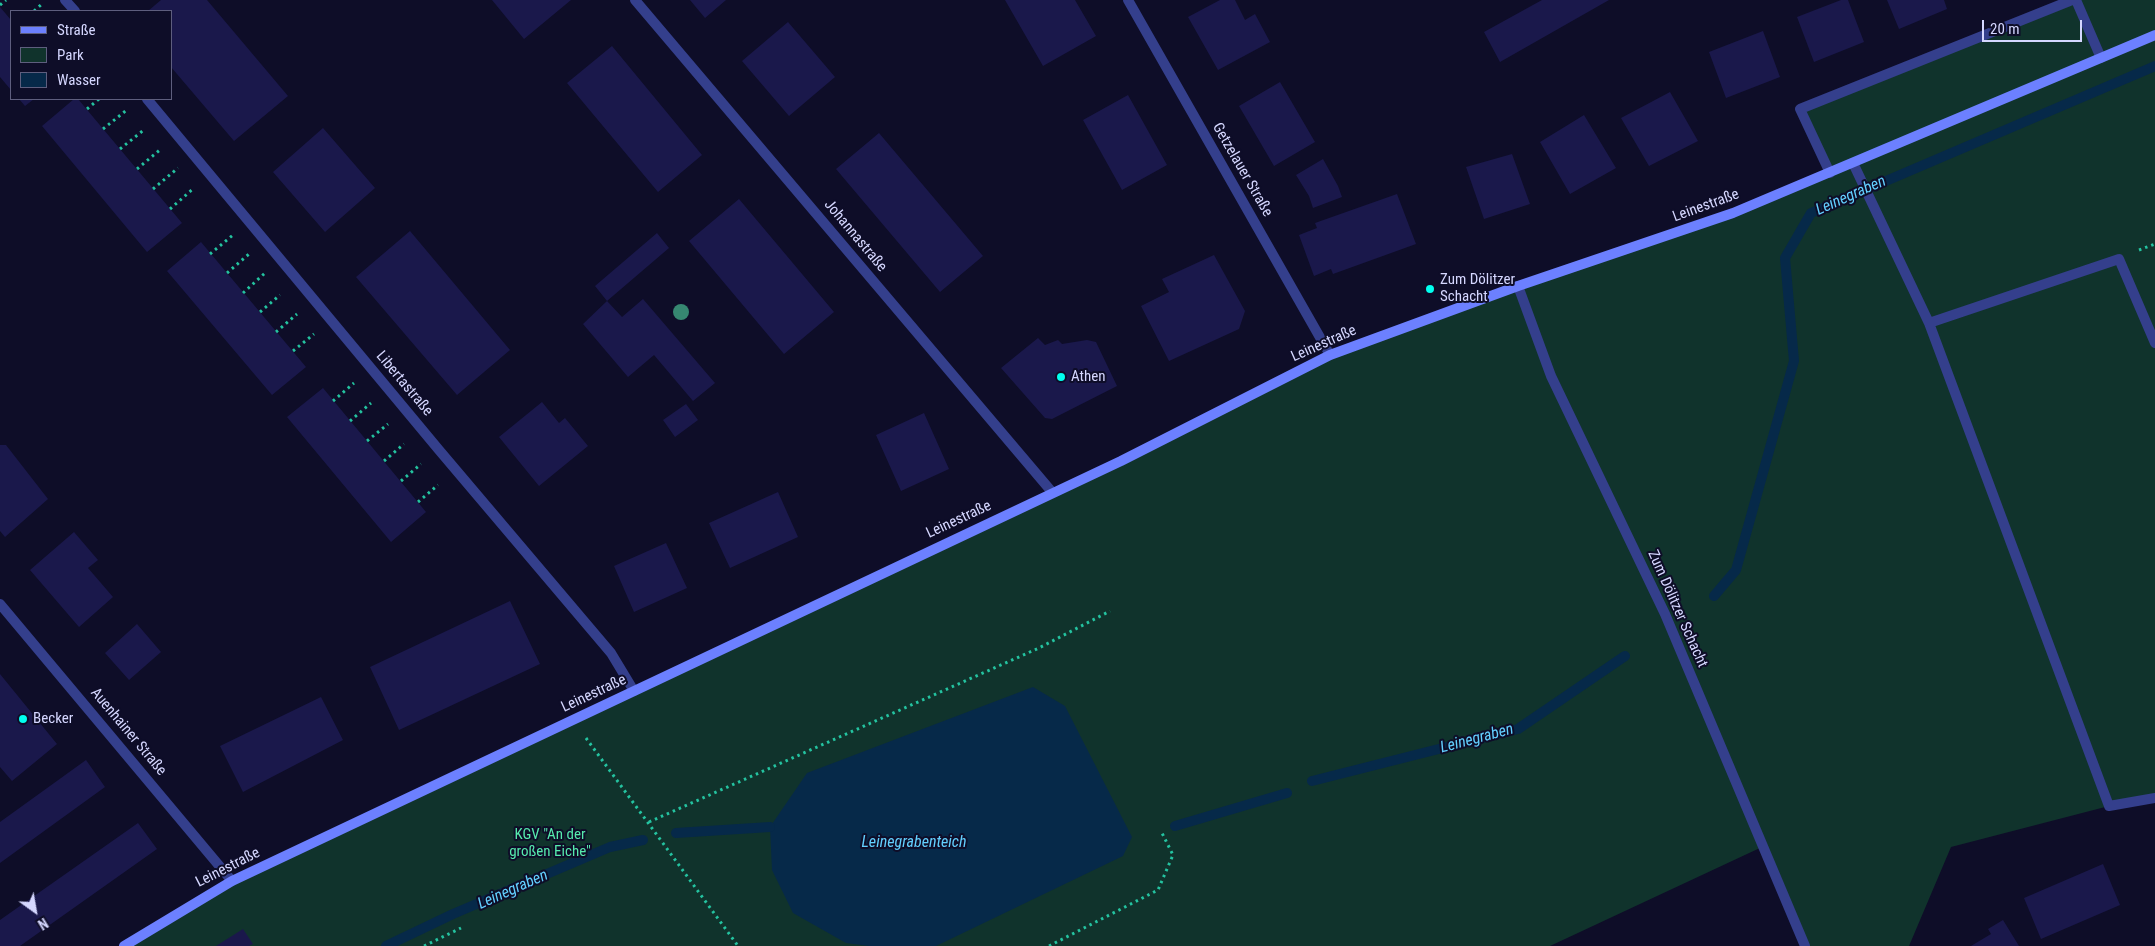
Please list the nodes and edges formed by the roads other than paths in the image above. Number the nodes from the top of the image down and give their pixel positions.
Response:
1 (65, 0) edge
2 (635, 0) edge
3 (1128, 0) edge
4 (2072, 0) edge
5 (2076, 0) edge
6 (74, 10) edge
7 (2155, 35) edge
8 (2101, 58) junction
9 (148, 100) edge
10 (1853, 164) junction
11 (1830, 173) junction
12 (1518, 286) junction
13 (1929, 323) junction
14 (2155, 343) edge
15 (1330, 355) junction
16 (1052, 492) junction
17 (0, 604) edge
18 (634, 691) junction
19 (2155, 798) edge
20 (232, 881) junction
21 (124, 946) edge
22 (1805, 946) edge

1 - 6 street
2 - 16 street, Johannastraße
3 - 15 street, Getzelauer Straße
4 - 11 street
5 - 8 street
7 - 8 main road, Leinestraße
8 - 10 main road, Leinestraße
9 - 18 street, Libertastraße
10 - 11 main road, Leinestraße
10 - 13 street
11 - 12 main road, Leinestraße
12 - 15 main road, Leinestraße
12 - 22 street, Zum Dölitzer Schacht
13 - 14 street
13 - 19 street
15 - 16 main road, Leinestraße
16 - 18 main road, Leinestraße
17 - 20 street, Auenhainer Straße
18 - 20 main road, Leinestraße
20 - 21 main road, Leinestraße

